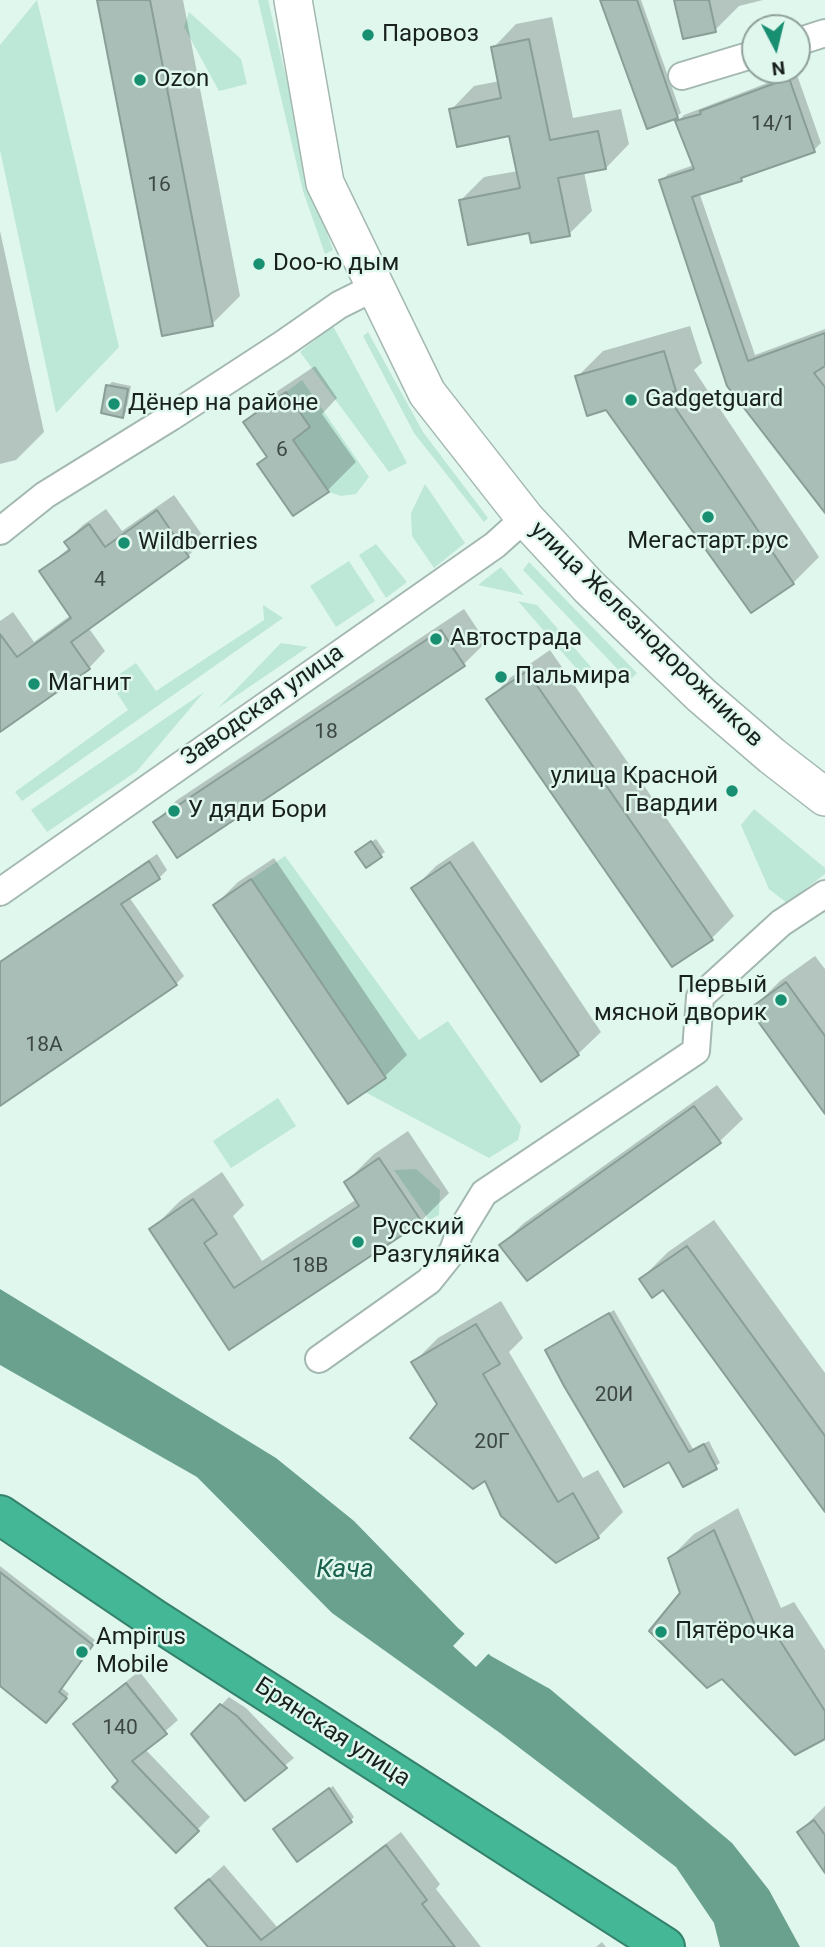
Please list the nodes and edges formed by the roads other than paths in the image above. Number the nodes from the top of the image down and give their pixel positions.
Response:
1 (293, 0) edge
2 (741, 58) edge
3 (682, 76) dead end
4 (375, 287) junction
5 (525, 518) junction
6 (0, 531) edge
7 (825, 797) edge
8 (0, 892) edge
9 (825, 894) edge
10 (320, 1359) dead end
11 (0, 1515) edge
12 (665, 1947) edge

1 - 4 street, улица Железнодорожников
2 - 3 street
4 - 5 street, улица Железнодорожников
4 - 6 street
5 - 7 street, улица Железнодорожников
5 - 8 street, Заводская улица
9 - 10 street
11 - 12 highway, Брянская улица

